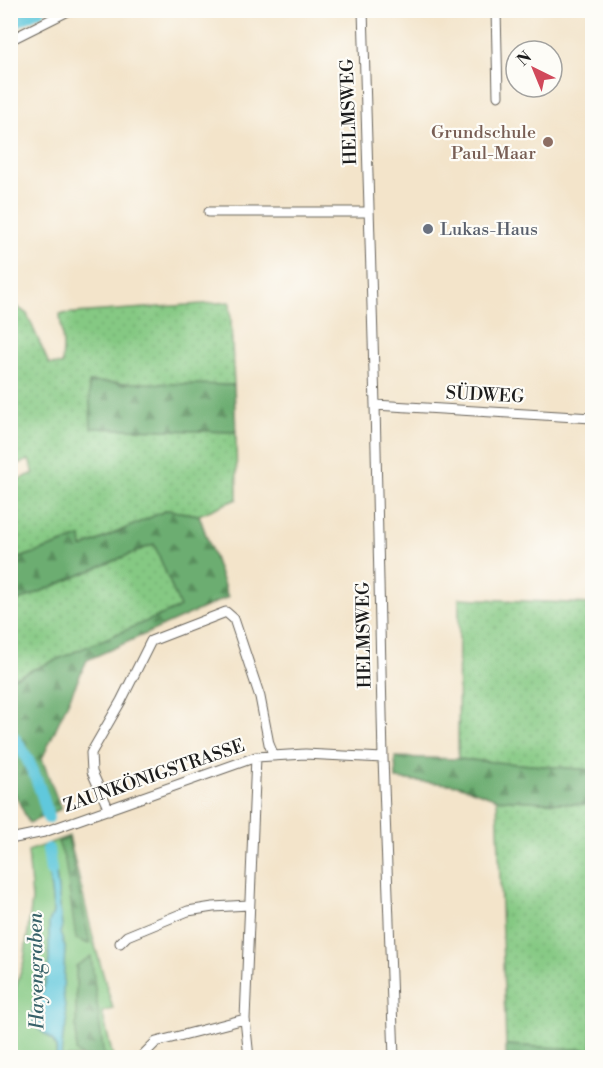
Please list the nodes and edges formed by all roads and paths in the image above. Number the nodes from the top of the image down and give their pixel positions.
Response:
1 (70, 10) edge
2 (363, 10) edge
3 (496, 10) edge
4 (10, 40) edge
5 (498, 96) dead end
6 (209, 212) dead end
7 (369, 212) junction
8 (375, 405) junction
9 (592, 418) edge
10 (274, 756) junction
11 (256, 757) junction
12 (382, 758) junction
13 (109, 810) junction
14 (10, 839) edge
15 (249, 905) junction
16 (120, 943) dead end
17 (245, 1019) junction
18 (140, 1058) edge
19 (249, 1058) edge
20 (394, 1058) edge

1 - 4 street
2 - 7 street, HELMSWEG
3 - 5 street
6 - 7 street
7 - 8 street, HELMSWEG
8 - 9 street, SÜDWEG
8 - 12 street, HELMSWEG
10 - 11 street, ZAUNKÖNIGSTRASSE
10 - 12 street, ZAUNKÖNIGSTRASSE
10 - 13 street
11 - 13 street, ZAUNKÖNIGSTRASSE
11 - 15 street
12 - 20 street, HELMSWEG
13 - 14 street, ZAUNKÖNIGSTRASSE
15 - 16 street
15 - 17 street
17 - 18 street
17 - 19 street

